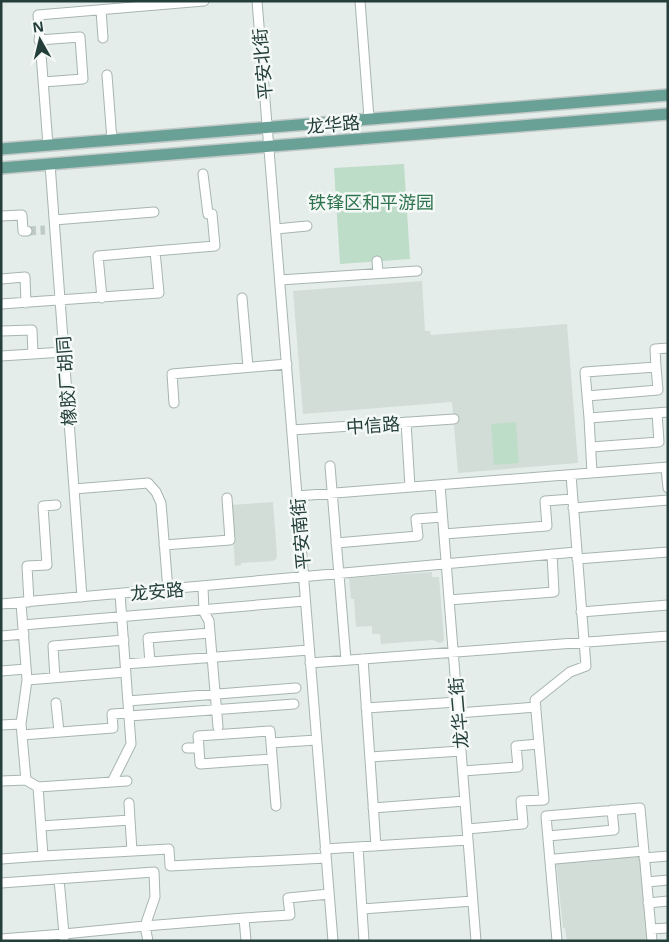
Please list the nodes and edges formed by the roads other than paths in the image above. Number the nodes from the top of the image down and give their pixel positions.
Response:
1 (204, 1) edge
2 (257, 1) edge
3 (360, 1) edge
4 (101, 10) junction
5 (103, 38) dead end
6 (39, 40) junction
7 (107, 75) dead end
8 (43, 82) junction
9 (668, 94) edge
10 (668, 114) edge
11 (369, 118) junction
12 (268, 127) junction
13 (112, 140) junction
14 (48, 145) junction
15 (269, 146) junction
16 (1, 149) edge
17 (50, 164) junction
18 (1, 168) edge
19 (203, 174) dead end
20 (154, 212) dead end
21 (1, 216) edge
22 (55, 225) junction
23 (307, 226) dead end
24 (276, 228) junction
25 (27, 230) dead end
26 (45, 230) tunnel mouth
27 (155, 251) junction
28 (377, 261) dead end
29 (417, 271) dead end
30 (378, 273) junction
31 (1, 279) edge
32 (280, 280) junction
33 (102, 298) junction
34 (242, 298) dead end
35 (60, 301) junction
36 (26, 303) junction
37 (1, 304) edge
38 (1, 332) edge
39 (668, 348) edge
40 (64, 352) junction
41 (33, 354) junction
42 (1, 356) edge
43 (286, 364) junction
44 (248, 367) junction
45 (656, 367) junction
46 (587, 396) junction
47 (174, 403) dead end
48 (668, 412) edge
49 (657, 413) junction
50 (588, 418) junction
51 (454, 419) dead end
52 (406, 422) junction
53 (292, 430) junction
54 (591, 447) junction
55 (330, 466) dead end
56 (667, 468) edge
57 (592, 473) junction
58 (571, 475) junction
59 (440, 485) junction
60 (410, 487) junction
61 (668, 488) edge
62 (74, 489) junction
63 (332, 493) junction
64 (297, 496) junction
65 (227, 498) dead end
66 (668, 500) edge
67 (573, 503) junction
68 (56, 505) dead end
69 (442, 517) junction
70 (444, 534) junction
71 (336, 543) junction
72 (164, 545) junction
73 (668, 552) edge
74 (552, 554) junction
75 (577, 556) junction
76 (446, 564) junction
77 (339, 574) junction
78 (308, 577) junction
79 (203, 586) junction
80 (168, 590) junction
81 (120, 594) junction
82 (82, 597) junction
83 (449, 600) junction
84 (306, 601) junction
85 (25, 602) junction
86 (1, 604) edge
87 (668, 605) edge
88 (204, 610) junction
89 (581, 612) junction
90 (122, 617) junction
91 (23, 630) junction
92 (210, 634) junction
93 (1, 636) edge
94 (668, 636) edge
95 (124, 640) junction
96 (584, 642) junction
97 (309, 650) junction
98 (453, 652) junction
99 (212, 658) junction
100 (363, 659) junction
101 (346, 660) junction
102 (150, 662) junction
103 (310, 663) junction
104 (126, 668) junction
105 (26, 669) junction
106 (1, 671) edge
107 (56, 678) junction
108 (27, 680) junction
109 (296, 688) dead end
110 (215, 694) junction
111 (128, 701) junction
112 (457, 702) junction
113 (56, 703) dead end
114 (294, 704) dead end
115 (536, 707) junction
116 (366, 708) junction
117 (216, 710) junction
118 (458, 713) junction
119 (129, 714) junction
120 (22, 724) junction
121 (1, 726) edge
122 (218, 727) dead end
123 (59, 732) junction
124 (22, 735) junction
125 (316, 740) junction
126 (271, 743) junction
127 (539, 744) junction
128 (187, 748) dead end
129 (199, 748) junction
130 (461, 751) junction
131 (370, 757) junction
132 (272, 759) junction
133 (463, 771) junction
134 (26, 780) junction
135 (1, 781) edge
136 (127, 781) dead end
137 (112, 782) junction
138 (38, 788) junction
139 (465, 801) junction
140 (129, 803) dead end
141 (276, 806) dead end
142 (373, 808) junction
143 (612, 810) junction
144 (130, 820) junction
145 (40, 826) junction
146 (467, 829) junction
147 (548, 836) junction
148 (468, 840) junction
149 (376, 846) junction
150 (358, 847) junction
151 (132, 851) junction
152 (326, 854) junction
153 (644, 855) junction
154 (42, 856) junction
155 (668, 856) edge
156 (1, 859) edge
157 (555, 859) dead end
158 (59, 879) junction
159 (668, 880) edge
160 (646, 882) junction
161 (1, 883) edge
162 (329, 894) junction
163 (473, 901) junction
164 (668, 901) edge
165 (648, 903) junction
166 (362, 909) junction
167 (244, 918) junction
168 (145, 926) junction
169 (668, 928) edge
170 (651, 930) junction
171 (64, 937) edge
172 (1, 938) edge
173 (148, 941) edge
174 (246, 941) edge
175 (332, 941) edge
176 (364, 941) edge
177 (476, 941) edge
178 (557, 941) edge
179 (652, 941) edge

1 - 4 street
2 - 12 street, 平安北街
3 - 11 street
4 - 5 street
4 - 6 street
6 - 8 street
6 - 8 street
7 - 13 street
8 - 14 street
9 - 11 main road, 龙华路
10 - 15 main road, 龙华路
11 - 12 main road, 龙华路
12 - 13 main road, 龙华路
12 - 15 street, 平安南街
13 - 14 main road, 龙华路
14 - 16 main road, 龙华路
15 - 17 main road, 龙华路
15 - 24 street, 平安南街
17 - 18 main road, 龙华路
17 - 22 street, 橡胶厂胡同
19 - 27 street
20 - 22 street
21 - 25 street
22 - 26 street
22 - 35 street, 橡胶厂胡同
23 - 24 street
24 - 32 street, 平安南街
27 - 33 street
27 - 33 street
28 - 30 street
29 - 30 street
30 - 32 street
31 - 36 street
32 - 43 street, 平安南街
33 - 35 street
34 - 44 street
35 - 36 street
35 - 40 street, 橡胶厂胡同
36 - 37 street
38 - 41 street
39 - 45 street
40 - 41 street
40 - 62 street, 橡胶厂胡同
41 - 42 street
43 - 44 street
43 - 53 street, 平安南街
44 - 47 street
45 - 46 street
45 - 46 street
46 - 50 street
48 - 49 street
49 - 50 street
49 - 54 street
50 - 54 street
51 - 52 street, 中信路
52 - 53 street, 中信路
52 - 60 street
53 - 64 street, 平安南街
54 - 57 street
55 - 63 street
56 - 57 street
56 - 61 street
57 - 58 street
58 - 59 street
58 - 67 street
59 - 60 street
59 - 69 street, 龙华二街
60 - 63 street
62 - 72 street
62 - 82 street, 橡胶厂胡同
63 - 64 street
63 - 71 street
64 - 78 street, 平安南街
65 - 72 street
66 - 67 street
67 - 70 street
67 - 75 street
68 - 85 street
69 - 70 street, 龙华二街
69 - 71 street
70 - 76 street, 龙华二街
71 - 77 street
72 - 80 street
73 - 75 street, 龙安路
74 - 75 street, 龙安路
74 - 76 street, 龙安路
74 - 83 street
75 - 89 street
76 - 77 street, 龙安路
76 - 83 street, 龙华二街
77 - 78 street, 龙安路
77 - 101 street
78 - 79 street, 龙安路
78 - 84 street, 平安南街
79 - 80 street, 龙安路
79 - 88 street
80 - 81 street, 龙安路
81 - 82 street, 龙安路
81 - 90 street
82 - 85 street, 龙安路
83 - 98 street, 龙华二街
84 - 88 street
84 - 97 street, 平安南街
85 - 86 street, 龙安路
85 - 91 street
87 - 89 street
88 - 90 street
88 - 92 street
89 - 96 street
90 - 91 street
90 - 95 street
91 - 93 street
91 - 105 street
92 - 99 street
92 - 102 street
94 - 96 street
95 - 104 street
95 - 107 street
96 - 98 street
96 - 115 street
97 - 99 street
97 - 103 street, 平安南街
98 - 100 street
98 - 112 street, 龙华二街
99 - 102 street
99 - 110 street
100 - 101 street
100 - 116 street
101 - 103 street
102 - 104 street
103 - 125 street, 平安南街
104 - 107 street
104 - 111 street
105 - 106 street
105 - 108 street
107 - 108 street
108 - 120 street
109 - 110 street
110 - 111 street
110 - 117 street
111 - 119 street
112 - 116 street
112 - 118 street, 龙华二街
113 - 123 street
114 - 117 street
115 - 118 street
115 - 127 street
116 - 131 street
117 - 119 street
117 - 122 street
118 - 130 street, 龙华二街
119 - 123 street
119 - 137 street
120 - 121 street
120 - 124 street
123 - 124 street
124 - 134 street
125 - 126 street
125 - 152 street, 平安南街
126 - 129 street
126 - 132 street
127 - 133 street
127 - 146 street
128 - 129 street
129 - 132 street
130 - 131 street
130 - 133 street, 龙华二街
131 - 142 street
132 - 141 street
133 - 139 street, 龙华二街
134 - 135 street
134 - 138 street
136 - 137 street
137 - 138 street
138 - 145 street
139 - 142 street
139 - 146 street, 龙华二街
140 - 144 street
142 - 149 street
143 - 147 street
143 - 147 street
143 - 153 street
144 - 145 street
144 - 151 street
145 - 154 street
146 - 148 street, 龙华二街
147 - 178 street
148 - 149 street
148 - 163 street, 龙华二街
149 - 150 street
150 - 152 street
150 - 166 street
151 - 152 street
151 - 154 street
152 - 162 street, 平安南街
153 - 155 street
153 - 157 street
153 - 160 street
154 - 156 street
158 - 161 street
158 - 168 street
158 - 171 street
159 - 160 street
160 - 165 street
162 - 167 street
162 - 175 street, 平安南街
163 - 166 street
163 - 177 street, 龙华二街
164 - 165 street
165 - 170 street
166 - 176 street
167 - 168 street
167 - 174 street
168 - 171 street
168 - 173 street
169 - 170 street
170 - 179 street
171 - 172 street

